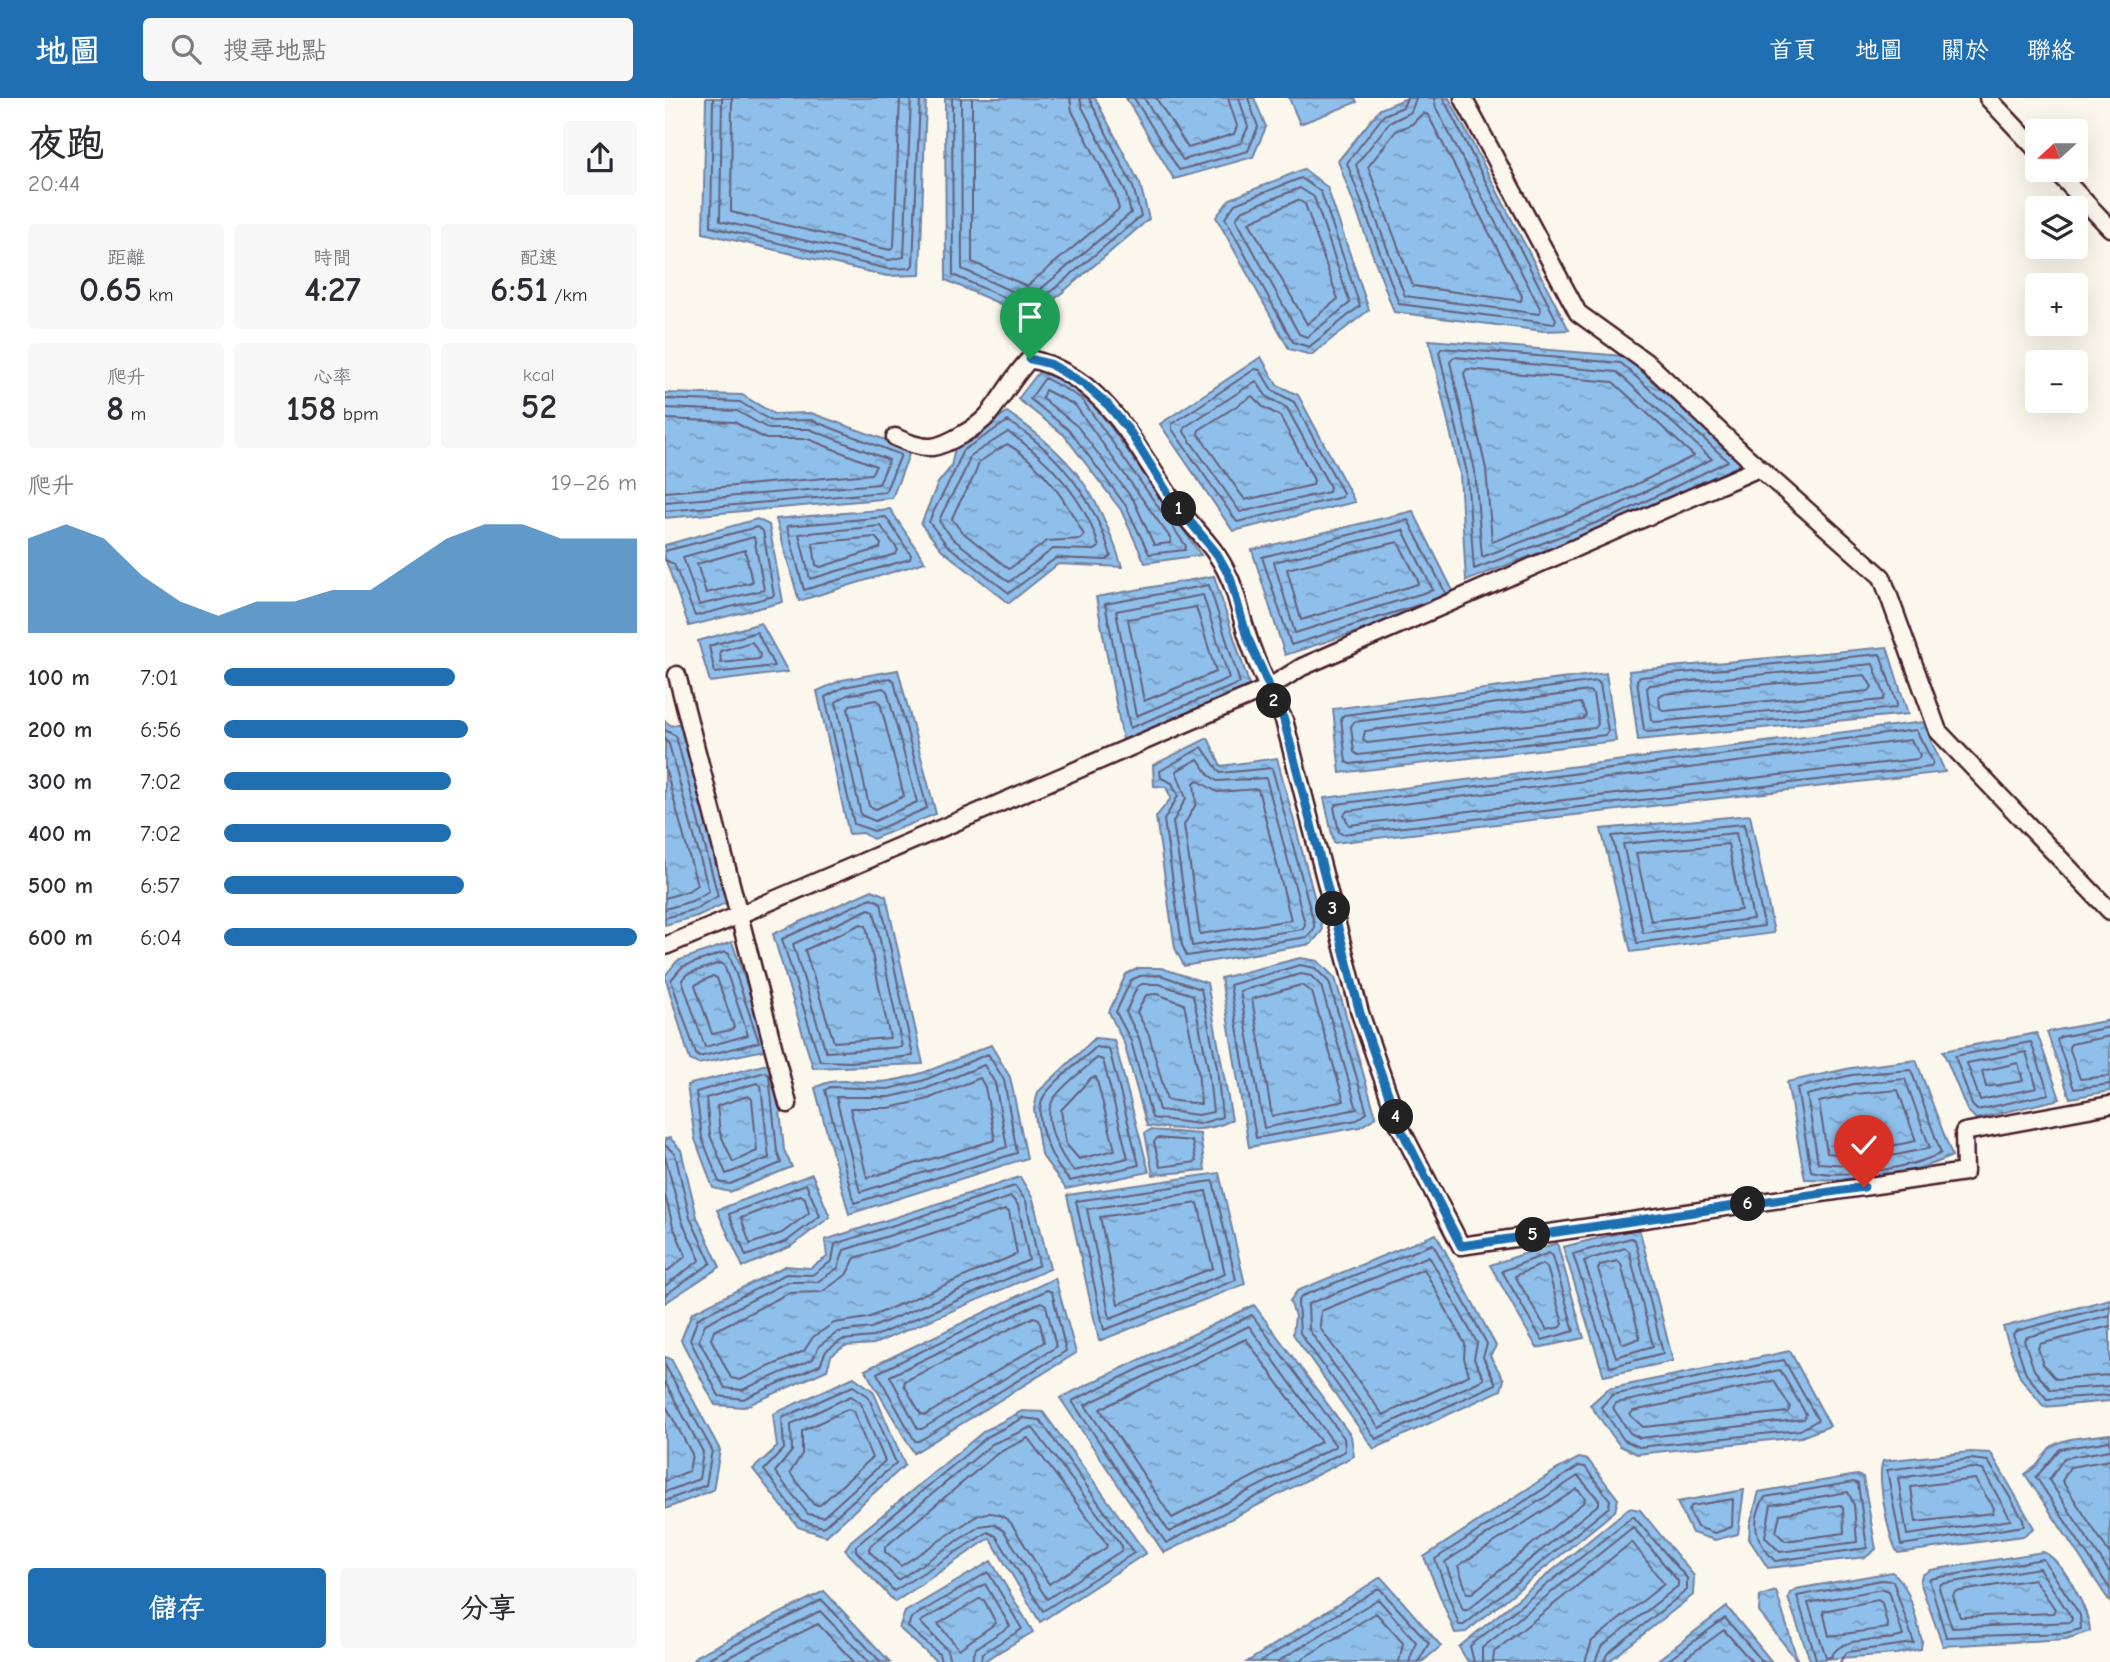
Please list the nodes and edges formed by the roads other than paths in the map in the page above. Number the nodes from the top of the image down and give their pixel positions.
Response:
1 (1463, 98) edge
2 (1988, 98) edge
3 (2025, 137) edge
4 (2066, 182) edge
5 (2110, 228) edge
6 (895, 437) dead end
7 (1759, 468) junction
8 (677, 675) dead end
9 (1268, 688) junction
10 (2110, 911) edge
11 (739, 915) junction
12 (665, 946) edge
13 (787, 1104) dead end
14 (2110, 1105) edge

1 - 7 lane
2 - 3 lane
4 - 5 lane
6 - 9 lane
7 - 9 lane
7 - 10 lane
8 - 11 lane
9 - 11 lane
9 - 14 lane
11 - 12 lane
11 - 13 lane

